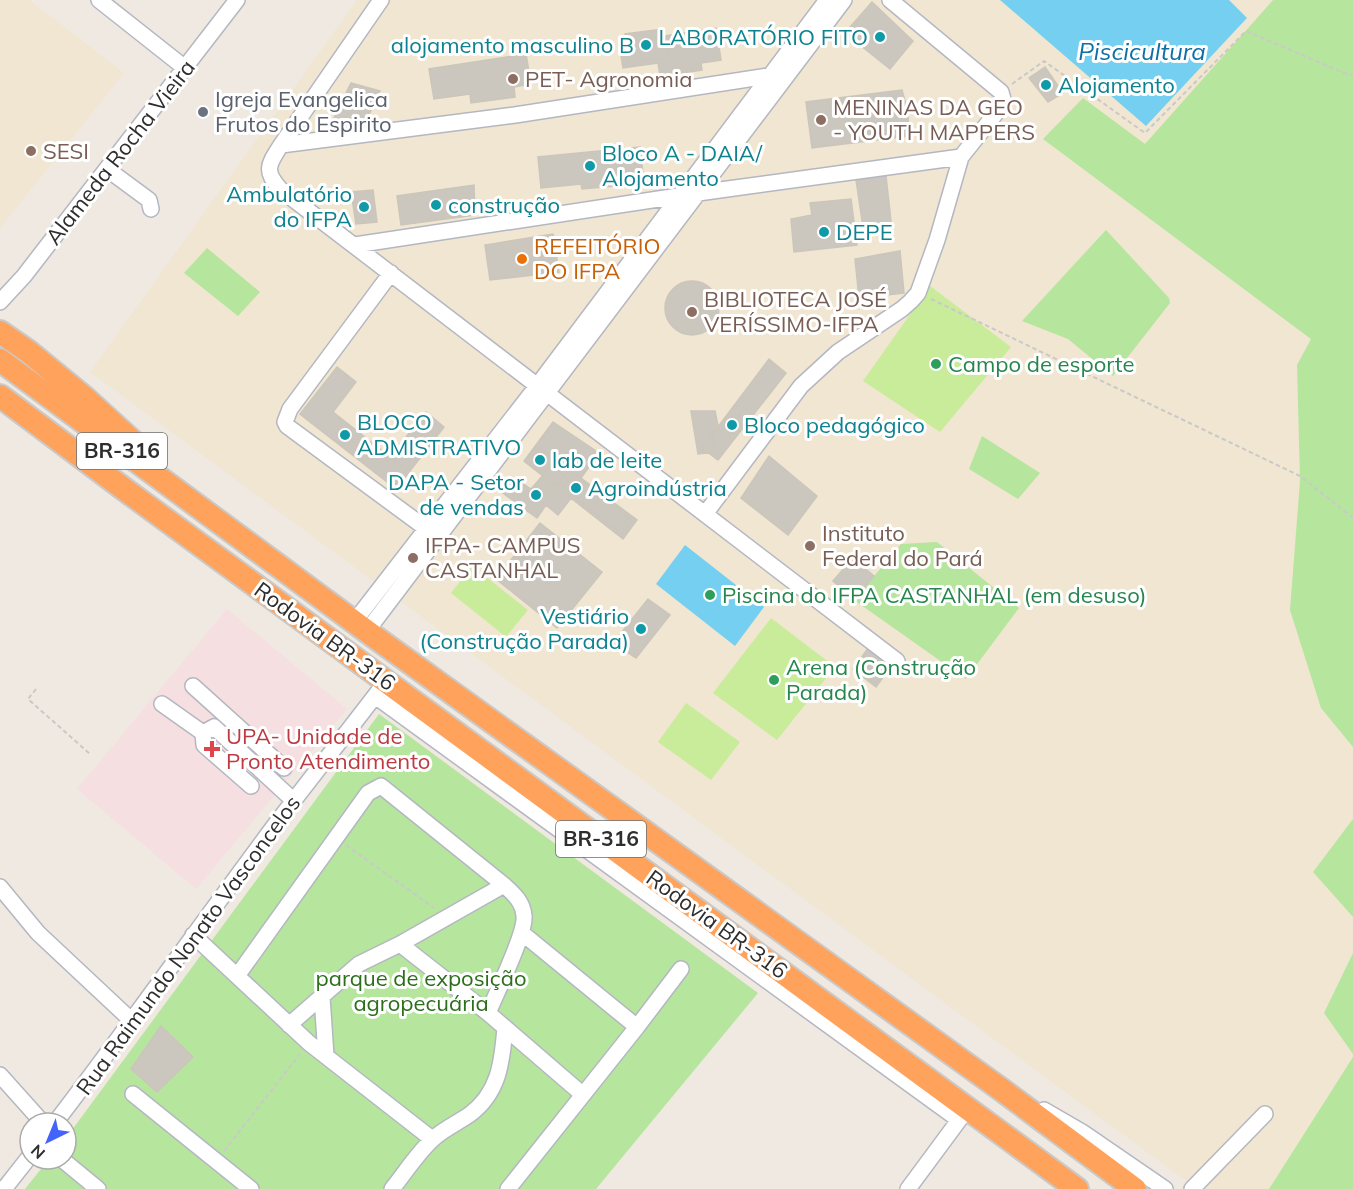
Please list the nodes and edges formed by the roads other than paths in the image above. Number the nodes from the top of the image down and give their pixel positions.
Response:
1 (237, 0) edge
2 (381, 0) edge
3 (827, 0) edge
4 (844, 0) edge
5 (890, 0) edge
6 (108, 3) edge
7 (185, 68) junction
8 (787, 73) junction
9 (769, 75) junction
10 (281, 145) junction
11 (961, 157) junction
12 (107, 169) junction
13 (698, 193) junction
14 (679, 197) junction
15 (152, 209) dead end
16 (355, 245) junction
17 (391, 273) junction
18 (0, 302) edge
19 (0, 332) edge
20 (0, 360) edge
21 (542, 390) junction
22 (0, 396) edge
23 (705, 514) junction
24 (433, 533) junction
25 (244, 541) junction
26 (360, 627) junction
27 (897, 661) dead end
28 (194, 686) dead end
29 (381, 688) junction
30 (162, 704) dead end
31 (225, 714) junction
32 (209, 730) junction
33 (284, 768) dead end
34 (251, 786) dead end
35 (294, 801) junction
36 (504, 885) junction
37 (0, 887) edge
38 (522, 933) junction
39 (193, 935) junction
40 (400, 944) junction
41 (681, 969) dead end
42 (237, 976) junction
43 (322, 997) junction
44 (488, 1013) junction
45 (133, 1022) junction
46 (289, 1025) junction
47 (637, 1027) junction
48 (505, 1028) junction
49 (326, 1056) junction
50 (0, 1075) edge
51 (1002, 1090) junction
52 (133, 1094) dead end
53 (582, 1094) junction
54 (32, 1111) edge
55 (64, 1111) edge
56 (964, 1114) junction
57 (1266, 1114) dead end
58 (432, 1139) junction
59 (18, 1171) edge
60 (76, 1171) edge
61 (396, 1188) edge
62 (4, 1189) edge
63 (98, 1189) edge
64 (251, 1189) edge
65 (508, 1189) edge
66 (908, 1189) edge
67 (1077, 1189) edge
68 (1135, 1189) edge
69 (1165, 1189) edge
70 (1192, 1189) edge

1 - 7 street, Alameda Rocha Vieira
2 - 10 street
3 - 9 street
4 - 8 street
5 - 11 street
6 - 7 street
7 - 12 street, Alameda Rocha Vieira
8 - 9 street
8 - 13 street
9 - 10 street
9 - 14 street
10 - 16 street
11 - 13 street
11 - 23 street
12 - 15 street
12 - 18 street, Alameda Rocha Vieira
13 - 14 street
13 - 21 street
14 - 16 street
14 - 21 street
16 - 17 street
17 - 21 street
17 - 24 street
19 - 25 highway
20 - 25 highway, BR-316
21 - 23 street
21 - 24 street
22 - 29 highway, Rodovia BR-316 / BR-316
23 - 27 street
24 - 26 street
25 - 26 highway, Rodovia BR-316 / BR-316
26 - 51 highway, Rodovia BR-316 / BR-316
28 - 31 street
29 - 35 street, Rua Raimundo Nonato Vasconcelos
29 - 56 highway, Rodovia BR-316 / BR-316
30 - 32 street
31 - 32 street
31 - 33 street
32 - 34 street
32 - 35 street
35 - 39 street, Rua Raimundo Nonato Vasconcelos
36 - 38 street
36 - 40 street
36 - 42 street
37 - 45 street
38 - 44 street
38 - 47 street
39 - 42 street
39 - 45 street, Rua Raimundo Nonato Vasconcelos
40 - 43 street
40 - 44 street
41 - 47 street
42 - 46 street
43 - 46 street
43 - 49 street
44 - 48 street
45 - 55 street, Rua Raimundo Nonato Vasconcelos
46 - 49 street
47 - 53 street
48 - 53 street
48 - 58 street
49 - 58 street
50 - 54 street
51 - 68 highway, Rodovia BR-316 / BR-316
51 - 69 street
52 - 64 street
53 - 65 street
56 - 66 street
56 - 67 highway, Rodovia BR-316 / BR-316
57 - 70 street
58 - 61 street
59 - 62 street
60 - 63 street

